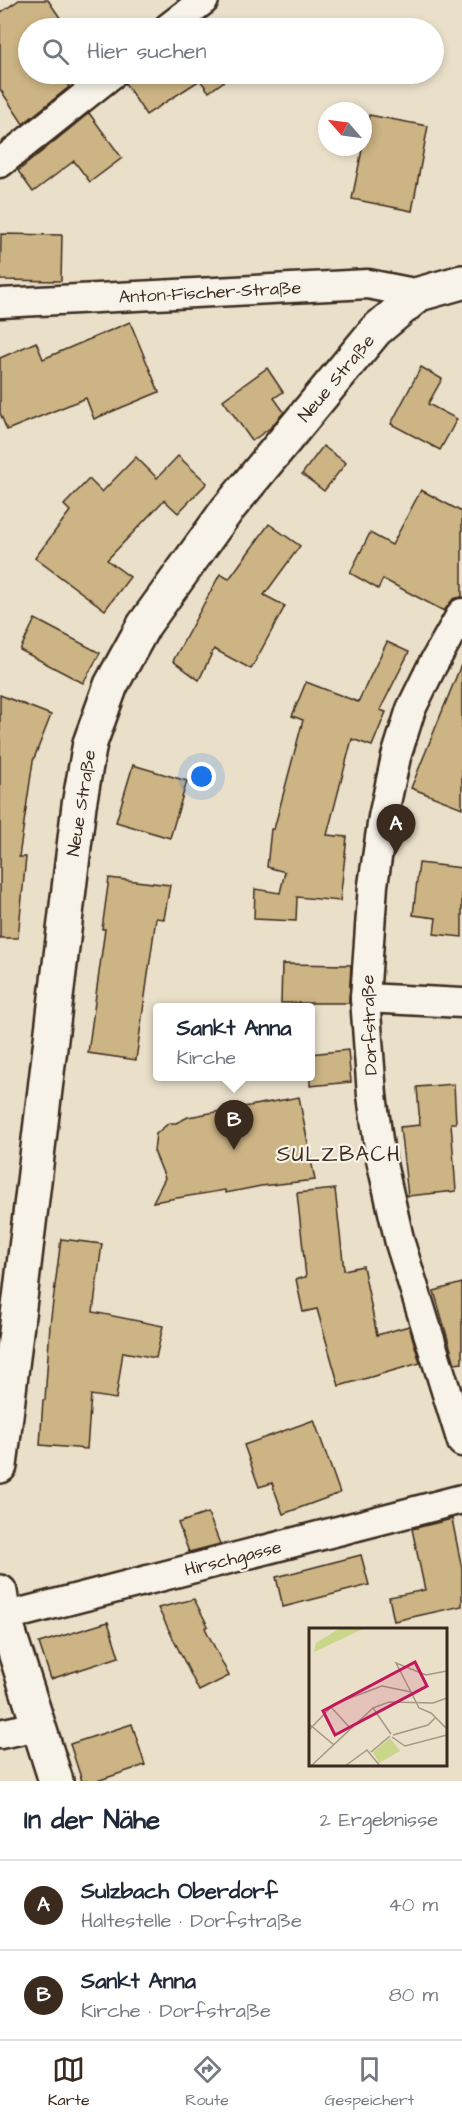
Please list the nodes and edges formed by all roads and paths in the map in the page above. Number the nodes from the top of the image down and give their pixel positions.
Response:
1 (204, 0) edge
2 (181, 18) edge
3 (99, 84) edge
4 (0, 163) edge
5 (462, 282) edge
6 (419, 294) junction
7 (0, 303) edge
8 (462, 613) edge
9 (365, 998) junction
10 (462, 1003) edge
11 (462, 1442) edge
12 (0, 1466) edge
13 (462, 1499) edge
14 (2, 1604) edge
15 (38, 1726) junction
16 (0, 1734) edge
17 (56, 1781) edge

1 - 2 street
3 - 4 street
5 - 6 street, Neue Straße
6 - 7 street, Anton-Fischer-Straße
6 - 12 street, Neue Straße
8 - 9 street, Dorfstraße
9 - 10 street
9 - 11 street, Dorfstraße
13 - 14 street, Hirschgasse
14 - 15 street
15 - 16 street
15 - 17 street

